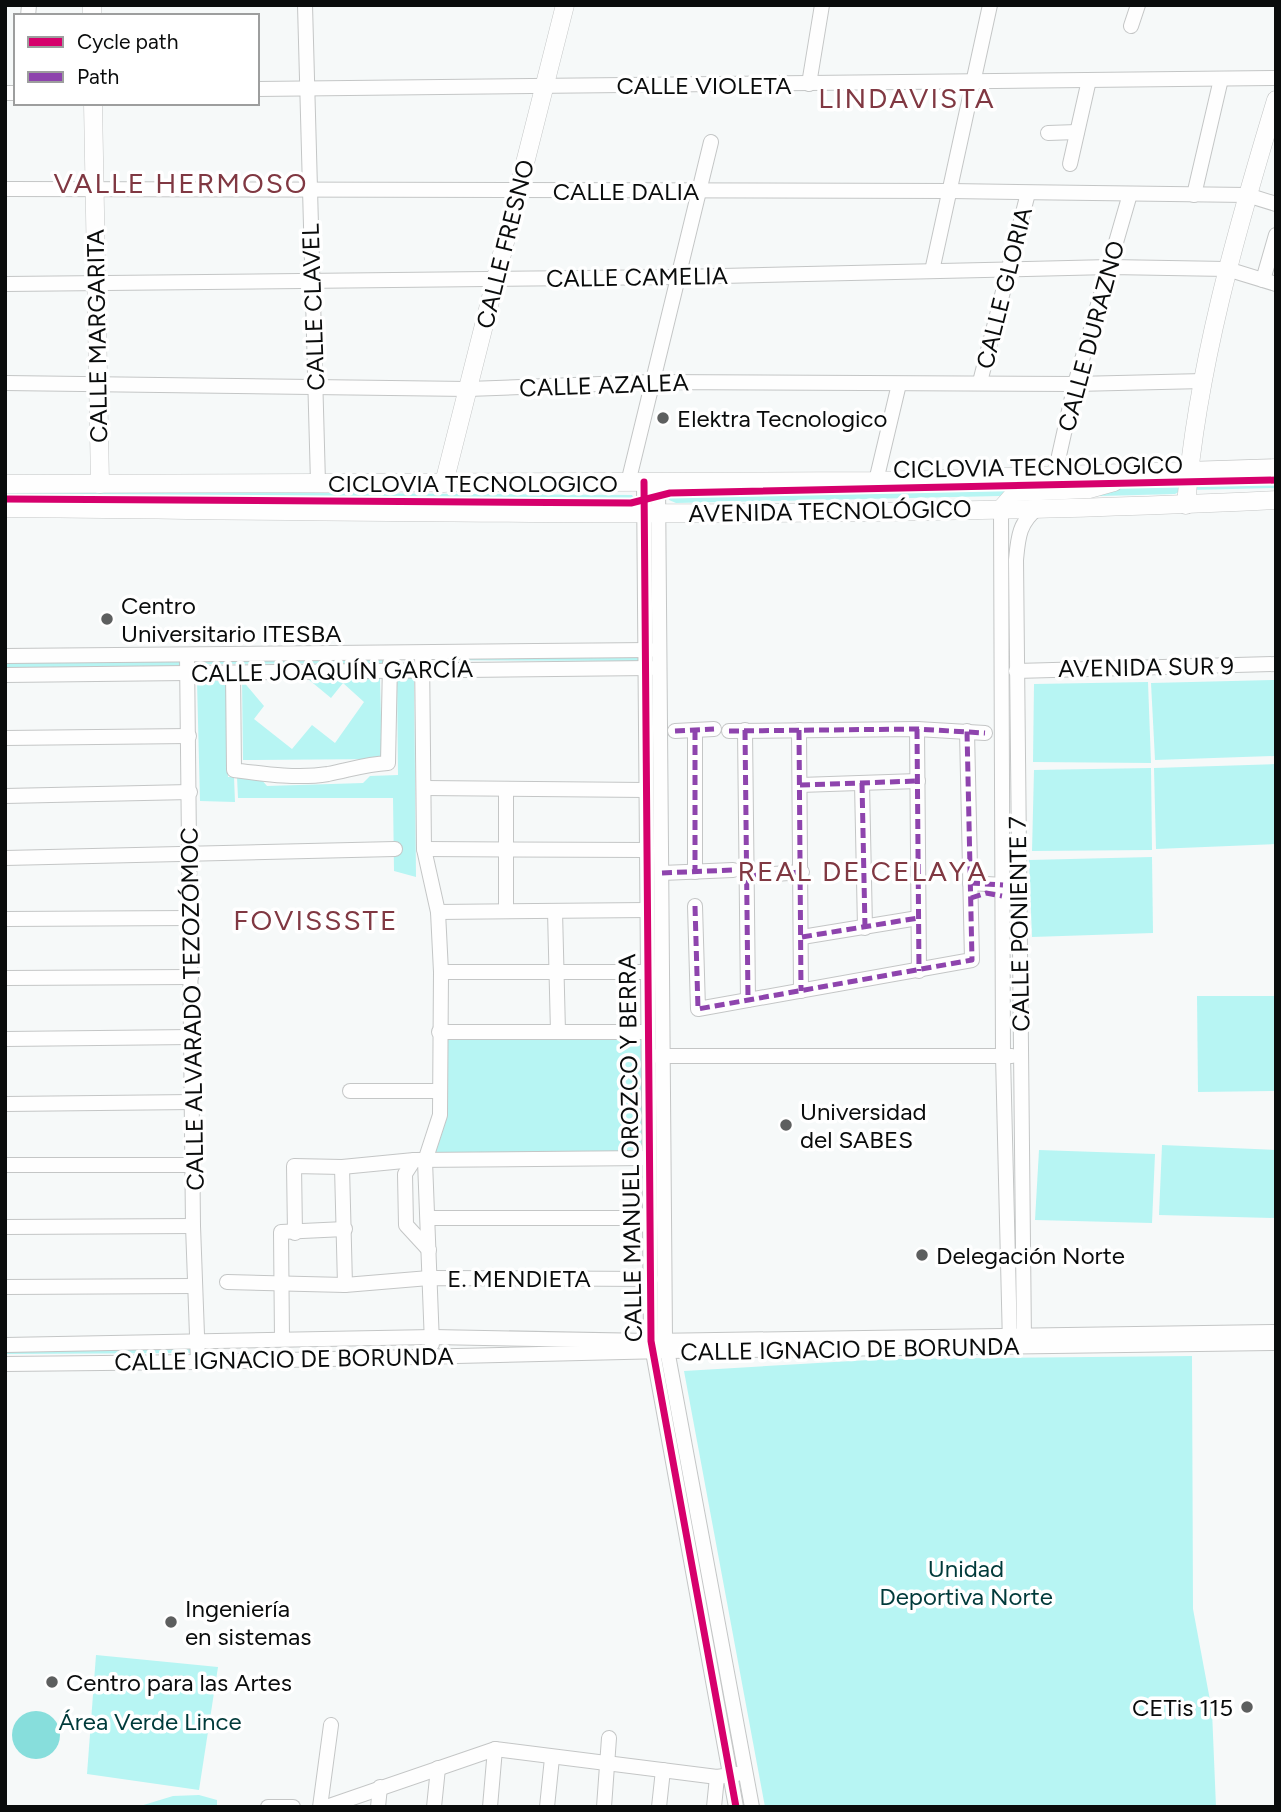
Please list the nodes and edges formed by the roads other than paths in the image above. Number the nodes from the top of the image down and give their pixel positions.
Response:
1 (305, 5) edge
2 (565, 5) edge
3 (822, 5) edge
4 (990, 5) edge
5 (1138, 5) edge
6 (1131, 26) dead end
7 (1276, 78) edge
8 (1221, 79) junction
9 (1090, 80) junction
10 (974, 81) junction
11 (810, 84) junction
12 (545, 85) junction
13 (307, 88) junction
14 (259, 89) edge
15 (1276, 100) edge
16 (93, 105) edge
17 (1048, 132) dead end
18 (1077, 132) junction
19 (711, 142) dead end
20 (1070, 164) dead end
21 (95, 187) junction
22 (310, 188) junction
23 (5, 189) edge
24 (518, 191) junction
25 (699, 191) junction
26 (950, 191) junction
27 (1028, 193) junction
28 (1130, 194) junction
29 (1194, 195) junction
30 (1247, 195) junction
31 (1276, 204) edge
32 (1276, 235) edge
33 (1110, 267) junction
34 (1227, 269) junction
35 (932, 271) junction
36 (1009, 271) junction
37 (679, 277) junction
38 (495, 278) junction
39 (312, 279) junction
40 (1269, 282) edge
41 (5, 284) edge
42 (96, 284) junction
43 (1203, 381) junction
44 (652, 382) junction
45 (5, 383) edge
46 (980, 383) junction
47 (98, 384) junction
48 (899, 384) junction
49 (1075, 384) junction
50 (316, 387) junction
51 (468, 389) junction
52 (1276, 468) edge
53 (1189, 472) junction
54 (1148, 474) junction
55 (1054, 478) junction
56 (876, 481) junction
57 (318, 483) junction
58 (444, 483) junction
59 (643, 483) junction
60 (5, 484) edge
61 (100, 484) junction
62 (1276, 500) edge
63 (1186, 505) junction
64 (5, 508) edge
65 (1038, 508) junction
66 (1001, 509) junction
67 (651, 513) junction
68 (659, 650) junction
69 (643, 651) junction
70 (390, 653) junction
71 (422, 653) junction
72 (187, 655) junction
73 (5, 656) edge
74 (1276, 664) edge
75 (643, 668) junction
76 (659, 668) junction
77 (391, 671) junction
78 (422, 671) junction
79 (1016, 671) junction
80 (187, 673) junction
81 (233, 673) junction
82 (5, 675) edge
83 (714, 729) dead end
84 (917, 729) junction
85 (695, 730) junction
86 (745, 730) junction
87 (799, 730) junction
88 (675, 731) dead end
89 (729, 731) dead end
90 (967, 731) junction
91 (985, 733) dead end
92 (189, 736) junction
93 (5, 738) edge
94 (918, 781) junction
95 (862, 783) junction
96 (800, 785) junction
97 (424, 788) junction
98 (506, 789) junction
99 (646, 790) junction
100 (190, 792) junction
101 (5, 796) edge
102 (395, 849) dead end
103 (424, 849) junction
104 (506, 849) junction
105 (647, 850) junction
106 (190, 855) junction
107 (5, 858) edge
108 (695, 872) junction
109 (802, 872) junction
110 (662, 873) junction
111 (740, 873) junction
112 (971, 890) junction
113 (1002, 890) junction
114 (695, 906) dead end
115 (647, 910) junction
116 (506, 911) junction
117 (555, 911) junction
118 (438, 912) junction
119 (191, 918) junction
120 (918, 918) junction
121 (5, 919) edge
122 (865, 928) junction
123 (802, 937) junction
124 (919, 971) junction
125 (441, 972) junction
126 (557, 972) junction
127 (646, 972) junction
128 (191, 977) junction
129 (5, 978) edge
130 (801, 991) junction
131 (748, 1000) junction
132 (439, 1032) junction
133 (558, 1032) junction
134 (648, 1032) junction
135 (192, 1037) junction
136 (5, 1039) edge
137 (649, 1056) junction
138 (665, 1056) junction
139 (1003, 1056) junction
140 (1021, 1056) junction
141 (350, 1091) dead end
142 (440, 1091) junction
143 (192, 1102) junction
144 (5, 1104) edge
145 (649, 1158) junction
146 (420, 1160) junction
147 (5, 1165) edge
148 (194, 1165) junction
149 (342, 1167) junction
150 (429, 1218) junction
151 (650, 1218) junction
152 (193, 1226) junction
153 (5, 1227) edge
154 (345, 1229) junction
155 (288, 1233) junction
156 (429, 1250) junction
157 (429, 1278) junction
158 (650, 1279) junction
159 (227, 1282) dead end
160 (282, 1284) junction
161 (345, 1285) junction
162 (194, 1286) junction
163 (5, 1287) edge
164 (1276, 1332) edge
165 (433, 1337) junction
166 (282, 1339) junction
167 (196, 1340) junction
168 (1017, 1341) junction
169 (1276, 1343) edge
170 (5, 1345) edge
171 (658, 1346) junction
172 (432, 1354) junction
173 (198, 1362) junction
174 (5, 1364) edge
175 (331, 1725) dead end
176 (609, 1738) dead end
177 (495, 1749) junction
178 (552, 1758) junction
179 (608, 1764) junction
180 (438, 1768) junction
181 (663, 1770) junction
182 (745, 1773) junction
183 (723, 1776) junction
184 (380, 1787) junction
185 (268, 1806) edge
186 (293, 1807) edge
187 (320, 1807) edge
188 (326, 1807) edge
189 (378, 1807) edge
190 (434, 1807) edge
191 (490, 1807) edge
192 (547, 1807) edge
193 (604, 1807) edge
194 (659, 1807) edge
195 (714, 1807) edge
196 (736, 1807) edge
197 (751, 1807) edge

1 - 13 street, CALLE CLAVEL
2 - 12 main road, CALLE FRESNO
3 - 11 street
4 - 10 street
5 - 6 street
7 - 8 street, CALLE VIOLETA
8 - 9 street, CALLE VIOLETA
8 - 29 street
9 - 10 street, CALLE VIOLETA
9 - 18 street
10 - 11 street, CALLE VIOLETA
10 - 26 street
11 - 12 street, CALLE VIOLETA
12 - 13 street, CALLE VIOLETA
12 - 24 main road, CALLE FRESNO
13 - 14 street, CALLE VIOLETA
13 - 22 street, CALLE CLAVEL
15 - 30 main road
16 - 21 main road, CALLE MARGARITA
17 - 18 street
18 - 20 street
19 - 25 street, CALLE MANUEL OROZCO Y BERRA
21 - 22 street, CALLE DALIA
21 - 23 street, CALLE DALIA
21 - 42 main road, CALLE MARGARITA
22 - 24 street, CALLE DALIA
22 - 39 street, CALLE CLAVEL
24 - 25 street, CALLE DALIA
24 - 38 main road, CALLE FRESNO
25 - 26 street, CALLE DALIA
25 - 37 street, CALLE MANUEL OROZCO Y BERRA
26 - 27 street, CALLE DALIA
26 - 35 street
27 - 28 street, CALLE DALIA
27 - 36 street, CALLE GLORIA
28 - 29 street, CALLE DALIA
28 - 33 street, CALLE DURAZNO
29 - 30 street, CALLE DALIA
30 - 31 street, CALLE DALIA
30 - 34 main road
32 - 40 street
33 - 34 street, CALLE CAMELIA
33 - 36 street, CALLE CAMELIA
33 - 49 street, CALLE DURAZNO
34 - 40 street, CALLE CAMELIA
34 - 43 main road
35 - 36 street, CALLE CAMELIA
35 - 37 street, CALLE CAMELIA
36 - 46 street, CALLE GLORIA
37 - 38 street, CALLE CAMELIA
37 - 44 street, CALLE MANUEL OROZCO Y BERRA
38 - 39 street, CALLE CAMELIA
38 - 51 main road, CALLE FRESNO
39 - 42 street, CALLE CAMELIA
39 - 50 street, CALLE CLAVEL
41 - 42 street, CALLE CAMELIA
42 - 47 main road, CALLE MARGARITA
43 - 49 street, CALLE AZALEA
43 - 53 main road
44 - 48 street, CALLE AZALEA
44 - 51 street, CALLE AZALEA
44 - 59 street, CALLE MANUEL OROZCO Y BERRA
45 - 47 street, CALLE AZALEA
46 - 48 street, CALLE AZALEA
46 - 49 street, CALLE AZALEA
47 - 50 street, CALLE AZALEA
47 - 61 main road, CALLE MARGARITA
48 - 56 street
49 - 55 street, CALLE DURAZNO
50 - 51 street, CALLE AZALEA
50 - 57 street, CALLE CLAVEL
51 - 58 main road, CALLE FRESNO
52 - 53 main road, AVENIDA TECNOLÓGICO
53 - 54 main road, AVENIDA TECNOLÓGICO
53 - 63 main road
54 - 55 main road, AVENIDA TECNOLÓGICO
54 - 66 main road
55 - 56 main road, AVENIDA TECNOLÓGICO
56 - 59 main road, AVENIDA TECNOLÓGICO
57 - 58 main road, AVENIDA TECNOLÓGICO
57 - 61 main road, AVENIDA TECNOLÓGICO
58 - 59 main road, AVENIDA TECNOLÓGICO
59 - 67 street, CALLE MANUEL OROZCO Y BERRA
60 - 61 main road, AVENIDA TECNOLÓGICO
62 - 63 main road, AVENIDA TECNOLÓGICO
63 - 65 main road, AVENIDA TECNOLÓGICO
64 - 67 main road, AVENIDA TECNOLÓGICO
65 - 66 main road, AVENIDA TECNOLÓGICO
65 - 79 street, CALLE PONIENTE 7
66 - 67 main road, AVENIDA TECNOLÓGICO
66 - 113 street, CALLE PONIENTE 7
67 - 68 street, CALLE MANUEL OROZCO Y BERRA
67 - 69 street, CALLE MANUEL OROZCO Y BERRA
68 - 69 street, CALLE JOAQUÍN GARCÍA
68 - 76 street, CALLE MANUEL OROZCO Y BERRA
69 - 71 street, CALLE JOAQUÍN GARCÍA
69 - 75 street, CALLE MANUEL OROZCO Y BERRA
70 - 71 street, CALLE JOAQUÍN GARCÍA
70 - 72 street, CALLE JOAQUÍN GARCÍA
70 - 77 street
71 - 78 street
72 - 73 street, CALLE JOAQUÍN GARCÍA
72 - 80 street, CALLE ALVARADO TEZOZÓMOC
74 - 79 street, AVENIDA SUR 9
75 - 76 street, CALLE JOAQUÍN GARCÍA
75 - 78 street, CALLE JOAQUÍN GARCÍA
75 - 99 street, CALLE MANUEL OROZCO Y BERRA
76 - 110 street, CALLE MANUEL OROZCO Y BERRA
77 - 78 street, CALLE JOAQUÍN GARCÍA
77 - 81 street, CALLE JOAQUÍN GARCÍA
77 - 81 street
78 - 97 street
79 - 140 street, CALLE PONIENTE 7
80 - 81 street, CALLE JOAQUÍN GARCÍA
80 - 82 street, CALLE JOAQUÍN GARCÍA
80 - 92 street, CALLE ALVARADO TEZOZÓMOC
83 - 85 street
84 - 87 street
84 - 90 street
84 - 94 street
85 - 88 street
85 - 108 street
86 - 87 street
86 - 89 street
86 - 111 street
87 - 96 street
90 - 91 street
90 - 112 street
92 - 93 street
92 - 100 street, CALLE ALVARADO TEZOZÓMOC
94 - 95 street
94 - 120 street
95 - 96 street
95 - 122 street
96 - 109 street
97 - 98 street
97 - 103 street
98 - 99 street
98 - 104 street
99 - 105 street, CALLE MANUEL OROZCO Y BERRA
100 - 101 street
100 - 106 street, CALLE ALVARADO TEZOZÓMOC
102 - 106 street
103 - 104 street
103 - 118 street
104 - 105 street
104 - 116 street
105 - 115 street, CALLE MANUEL OROZCO Y BERRA
106 - 107 street
106 - 119 street, CALLE ALVARADO TEZOZÓMOC
108 - 110 street
108 - 111 street
109 - 111 street
109 - 123 street
110 - 138 street, CALLE MANUEL OROZCO Y BERRA
111 - 131 street
112 - 113 street
112 - 124 street
113 - 139 street, CALLE PONIENTE 7
114 - 131 street
115 - 117 street
115 - 127 street, CALLE MANUEL OROZCO Y BERRA
116 - 117 street
116 - 118 street
117 - 126 street
118 - 125 street
119 - 121 street
119 - 128 street, CALLE ALVARADO TEZOZÓMOC
120 - 122 street
120 - 124 street
122 - 123 street
123 - 130 street
124 - 130 street
125 - 126 street
125 - 132 street
126 - 127 street
126 - 133 street
127 - 134 street, CALLE MANUEL OROZCO Y BERRA
128 - 129 street
128 - 135 street, CALLE ALVARADO TEZOZÓMOC
130 - 131 street
132 - 133 street
132 - 142 street
133 - 134 street
134 - 137 street, CALLE MANUEL OROZCO Y BERRA
135 - 136 street
135 - 143 street, CALLE ALVARADO TEZOZÓMOC
137 - 138 street
137 - 145 street, CALLE MANUEL OROZCO Y BERRA
138 - 139 street
138 - 171 street, CALLE MANUEL OROZCO Y BERRA
139 - 140 street
139 - 168 street, CALLE PONIENTE 7
140 - 168 street, CALLE PONIENTE 7
141 - 142 street
142 - 146 street
143 - 144 street
143 - 148 street, CALLE ALVARADO TEZOZÓMOC
145 - 146 street
145 - 151 street, CALLE MANUEL OROZCO Y BERRA
146 - 149 street
146 - 150 street
146 - 156 street
147 - 148 street
148 - 152 street, CALLE ALVARADO TEZOZÓMOC
149 - 154 street
149 - 155 street
150 - 151 street
150 - 156 street
151 - 158 street, CALLE MANUEL OROZCO Y BERRA
152 - 153 street
152 - 162 street, CALLE ALVARADO TEZOZÓMOC
154 - 155 street
154 - 161 street
155 - 160 street
156 - 157 street
157 - 158 street, E. MENDIETA
157 - 161 street, E. MENDIETA
157 - 165 street
158 - 171 street, CALLE MANUEL OROZCO Y BERRA
159 - 160 street, E. MENDIETA
160 - 161 street, E. MENDIETA
160 - 166 street
162 - 163 street
162 - 167 street, CALLE ALVARADO TEZOZÓMOC
164 - 168 street, CALLE IGNACIO DE BORUNDA
165 - 166 street, CALLE IGNACIO DE BORUNDA
165 - 171 street, CALLE IGNACIO DE BORUNDA
165 - 172 street
166 - 167 street, CALLE IGNACIO DE BORUNDA
167 - 170 street, CALLE IGNACIO DE BORUNDA
167 - 173 street, CALLE ALVARADO TEZOZÓMOC
168 - 169 street, CALLE IGNACIO DE BORUNDA
168 - 171 street, CALLE IGNACIO DE BORUNDA
171 - 172 street, CALLE IGNACIO DE BORUNDA
171 - 182 street, CALLE MANUEL OROZCO Y BERRA
171 - 183 street, CALLE MANUEL OROZCO Y BERRA
172 - 173 street, CALLE IGNACIO DE BORUNDA
173 - 174 street, CALLE IGNACIO DE BORUNDA
175 - 187 street
176 - 179 street
177 - 178 street
177 - 180 street
177 - 191 street
178 - 179 street
178 - 192 street
179 - 181 street
179 - 193 street
180 - 184 street
180 - 190 street
181 - 183 street
181 - 194 street
182 - 183 street
182 - 197 street, CALLE MANUEL OROZCO Y BERRA
183 - 195 street
183 - 196 street, CALLE MANUEL OROZCO Y BERRA
184 - 188 street
184 - 189 street
185 - 186 street

